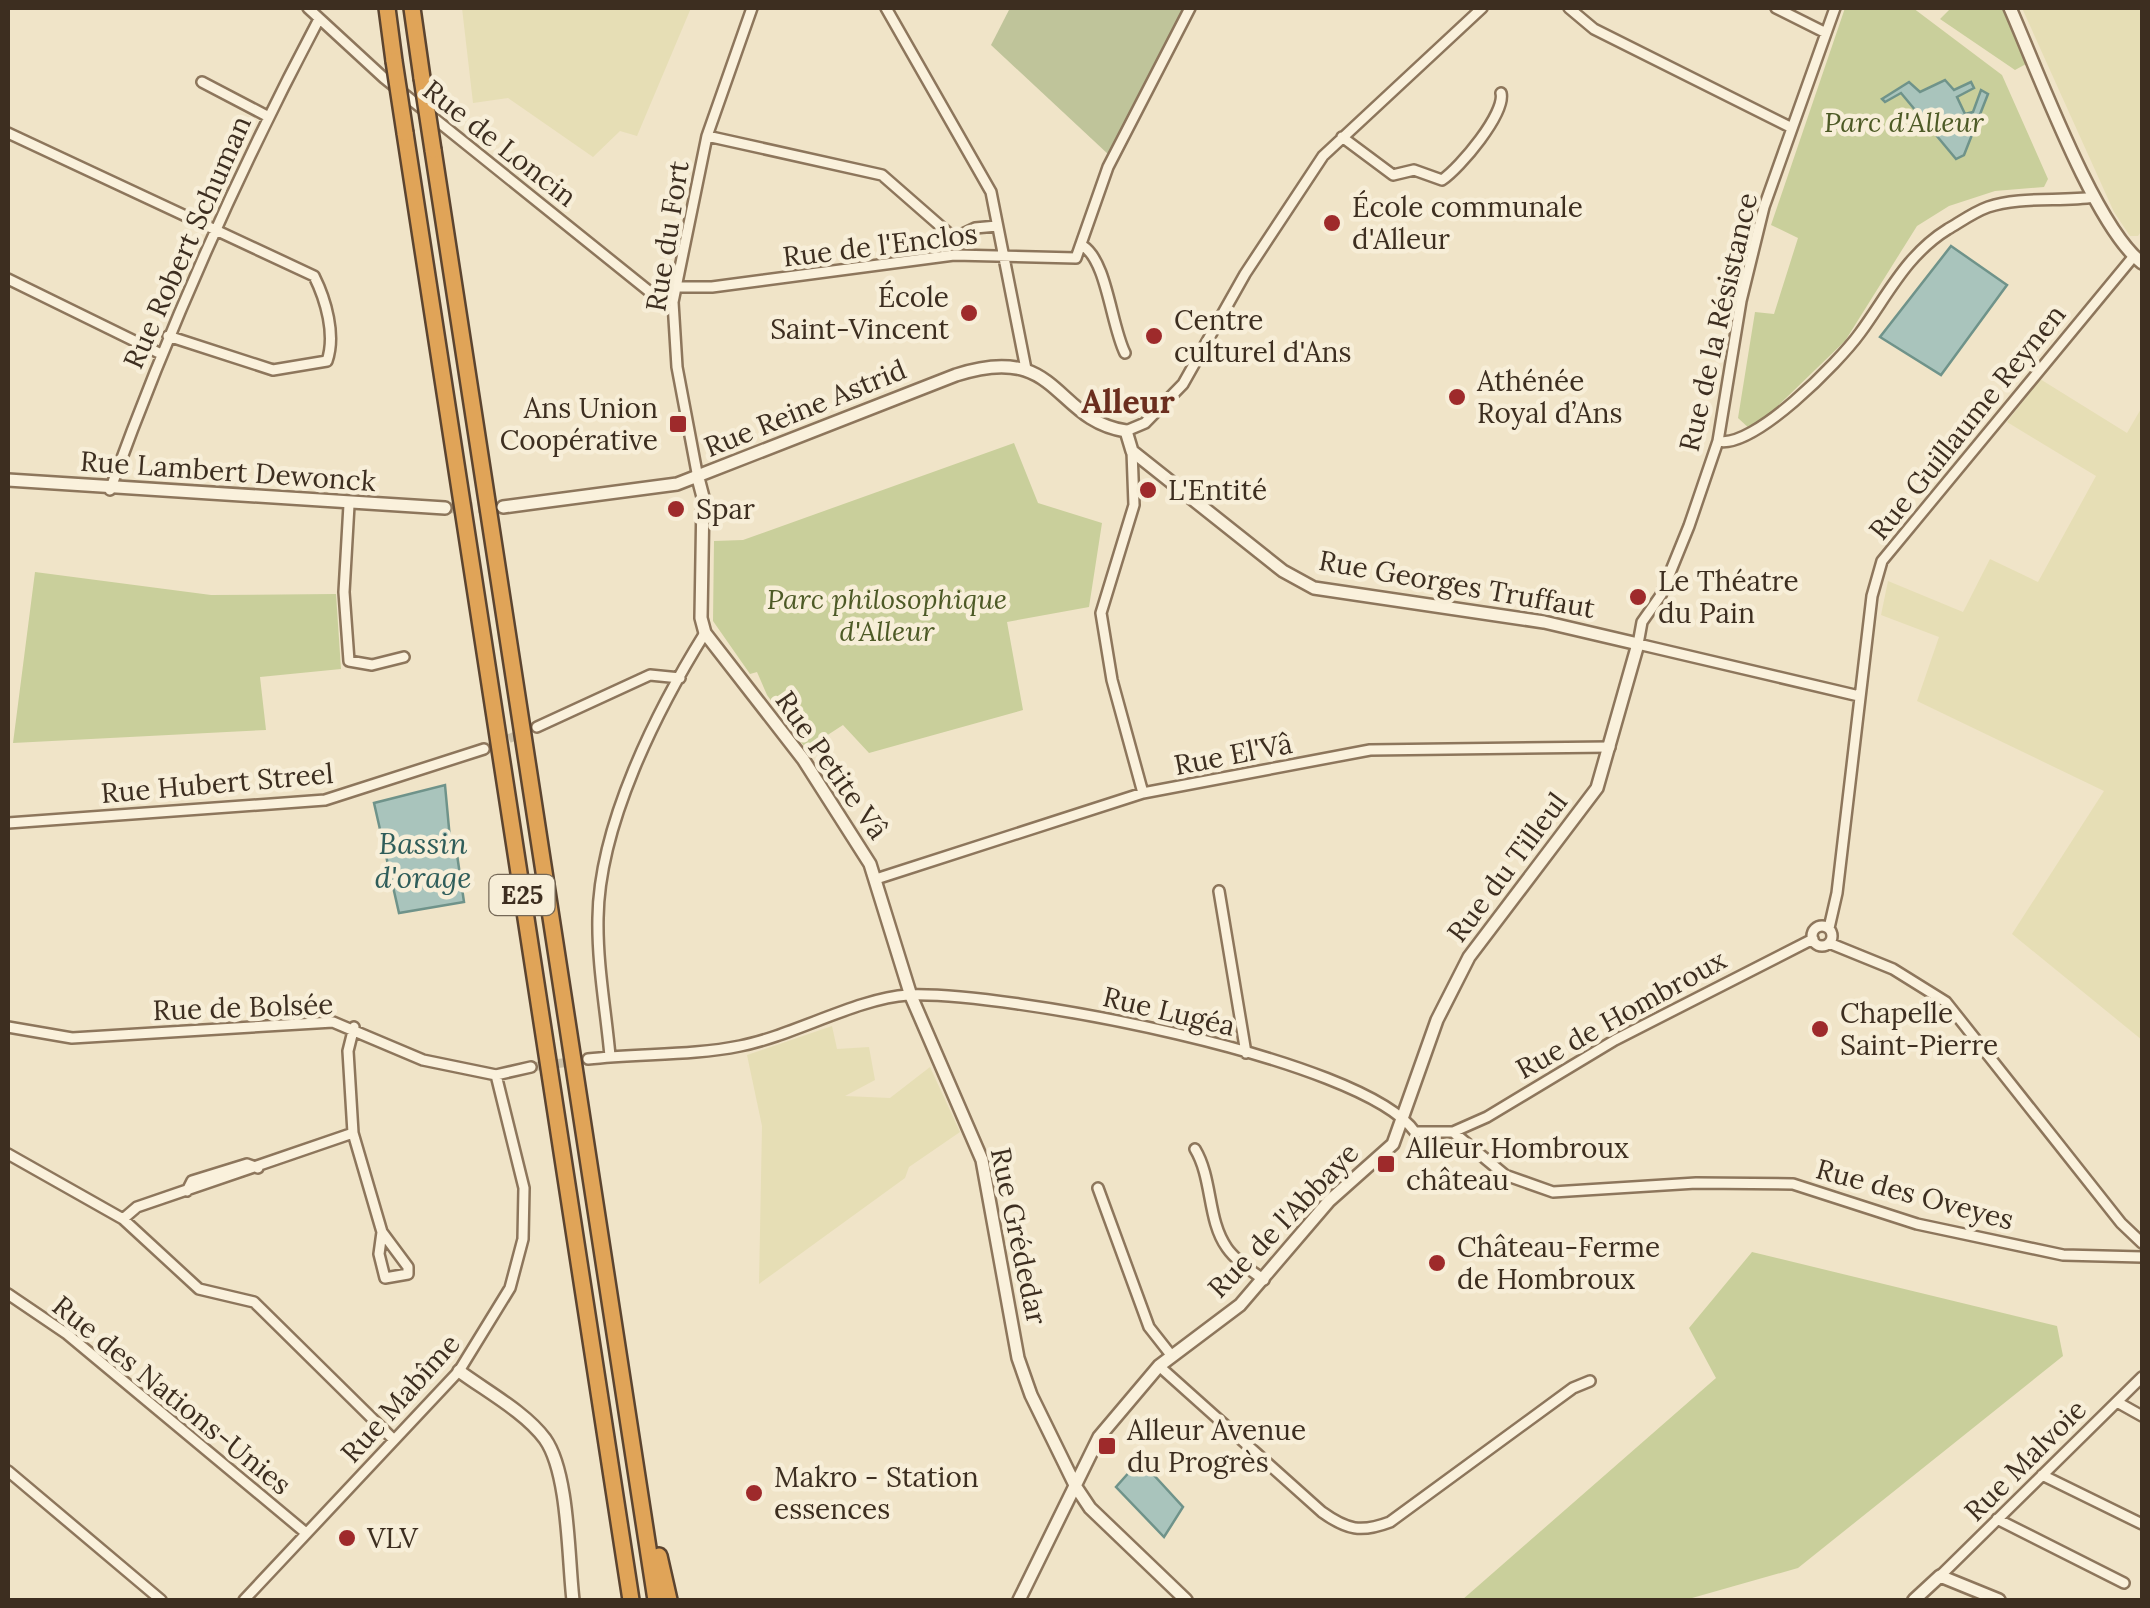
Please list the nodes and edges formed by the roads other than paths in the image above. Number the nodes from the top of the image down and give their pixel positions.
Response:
1 (308, 8) edge
2 (387, 8) edge
3 (412, 8) edge
4 (752, 8) edge
5 (886, 8) edge
6 (1190, 8) edge
7 (1482, 8) edge
8 (1568, 8) edge
9 (1776, 8) edge
10 (1836, 8) edge
11 (2010, 8) edge
12 (319, 19) junction
13 (1826, 32) junction
14 (202, 82) dead end
15 (1502, 92) dead end
16 (267, 116) junction
17 (1790, 127) junction
18 (8, 133) edge
19 (707, 136) junction
20 (1342, 137) junction
21 (2094, 197) junction
22 (997, 226) junction
23 (213, 231) junction
24 (954, 238) junction
25 (1083, 246) junction
26 (1001, 254) junction
27 (954, 256) junction
28 (2138, 260) edge
29 (8, 279) edge
30 (676, 287) junction
31 (673, 302) junction
32 (168, 336) junction
33 (1125, 353) dead end
34 (160, 354) junction
35 (1026, 369) junction
36 (1126, 431) junction
37 (1718, 441) junction
38 (1132, 451) junction
39 (698, 478) junction
40 (8, 480) edge
41 (110, 490) junction
42 (349, 505) junction
43 (503, 507) tunnel mouth
44 (445, 508) tunnel mouth
45 (705, 633) junction
46 (1638, 644) junction
47 (404, 657) dead end
48 (680, 678) junction
49 (1859, 696) junction
50 (537, 727) tunnel mouth
51 (1611, 747) junction
52 (484, 748) tunnel mouth
53 (1143, 793) junction
54 (8, 824) edge
55 (876, 879) junction
56 (1219, 892) dead end
57 (1829, 928) junction
58 (1812, 939) junction
59 (1829, 944) junction
60 (911, 996) junction
61 (354, 1026) junction
62 (8, 1027) edge
63 (1246, 1053) junction
64 (610, 1056) junction
65 (588, 1059) tunnel mouth
66 (531, 1067) tunnel mouth
67 (496, 1075) junction
68 (1404, 1116) junction
69 (1453, 1132) junction
70 (353, 1133) junction
71 (1195, 1149) dead end
72 (8, 1154) edge
73 (1098, 1188) dead end
74 (123, 1219) junction
75 (382, 1232) junction
76 (2142, 1243) edge
77 (2142, 1257) edge
78 (1264, 1280) junction
79 (8, 1294) edge
80 (616, 1345) junction
81 (1171, 1356) junction
82 (1159, 1366) junction
83 (459, 1372) junction
84 (2142, 1378) edge
85 (1590, 1381) dead end
86 (2117, 1402) junction
87 (2142, 1416) edge
88 (394, 1440) junction
89 (8, 1472) edge
90 (2042, 1475) junction
91 (1076, 1487) junction
92 (1997, 1520) junction
93 (2142, 1524) edge
94 (306, 1534) junction
95 (1940, 1576) junction
96 (2124, 1583) dead end
97 (161, 1600) edge
98 (244, 1600) edge
99 (573, 1600) edge
100 (630, 1600) edge
101 (656, 1600) edge
102 (670, 1600) edge
103 (1019, 1600) edge
104 (1186, 1600) edge
105 (1914, 1600) edge
106 (2000, 1600) edge

1 - 12 street, Rue de Loncin
2 - 100 highway, E25, bridge
3 - 80 highway, E25, bridge
4 - 19 street, Rue du Fort
5 - 22 street
6 - 25 street
7 - 20 street
8 - 17 street
9 - 13 street
10 - 13 street, Rue de la Résistance
11 - 21 street
12 - 16 street, Rue Robert Schuman
12 - 31 street, Rue de Loncin
13 - 17 street, Rue de la Résistance
14 - 16 street
15 - 20 street
16 - 23 street, Rue Robert Schuman
17 - 37 street, Rue de la Résistance
18 - 23 street
19 - 24 street
19 - 30 street, Rue du Fort
20 - 36 street
21 - 28 street
21 - 37 street
22 - 24 street
22 - 26 street
23 - 32 street, Rue Robert Schuman
23 - 32 street
24 - 27 street
25 - 26 street, Rue de l'Enclos
25 - 33 street
26 - 27 street, Rue de l'Enclos
26 - 35 street
27 - 30 street, Rue de l'Enclos
28 - 49 street, Rue Guillaume Reynen
29 - 34 street
30 - 31 street, Rue du Fort
31 - 39 street, Rue du Fort
32 - 34 street, Rue Robert Schuman
34 - 41 street, Rue Robert Schuman
35 - 36 street
35 - 39 street, Rue Reine Astrid
36 - 38 street
37 - 46 street, Rue de la Résistance
38 - 46 street, Rue Georges Truffaut
38 - 53 street
39 - 43 street
39 - 45 street
40 - 41 street, Rue Lambert Dewonck
41 - 42 street, Rue Lambert Dewonck
42 - 44 street, Rue Lambert Dewonck
42 - 47 street
45 - 48 street
45 - 55 street, Rue Petite Vâ
46 - 49 street
46 - 51 street, Rue du Tilleul
48 - 50 street
48 - 64 street
49 - 57 street, Rue Guillaume Reynen
51 - 53 street, Rue El'Vâ
51 - 68 street, Rue du Tilleul
52 - 54 street, Rue Hubert Streel
53 - 55 street, Rue El'Vâ
55 - 60 street, Rue Petite Vâ
56 - 63 street
57 - 58 street
57 - 59 street
58 - 59 street
58 - 69 street, Rue de Hombroux
59 - 76 street
60 - 63 street, Rue Lugéa
60 - 64 street
60 - 91 street, Rue Grédedar
61 - 62 street, Rue de Bolsée
61 - 67 street, Rue de Bolsée
61 - 70 street
63 - 68 street, Rue Lugéa
64 - 65 street
66 - 67 street, Rue de Bolsée
67 - 83 street, Rue Mabîme
68 - 69 street, Rue Lugéa
68 - 78 street, Rue de l'Abbaye
69 - 77 street, Rue des Oveyes
70 - 74 street
70 - 75 street
71 - 78 street
72 - 74 street
73 - 81 street
74 - 88 street
75 - 75 street
78 - 81 street, Rue de l'Abbaye
79 - 94 street, Rue des Nations-Unies
80 - 101 highway, E25
80 - 102 highway
81 - 82 street, Rue de l'Abbaye
82 - 85 street
82 - 91 street, Rue de l'Abbaye
83 - 88 street, Rue Mabîme
83 - 99 street
84 - 86 street, Rue Malvoie
86 - 87 street
86 - 90 street, Rue Malvoie
88 - 94 street, Rue Mabîme
89 - 97 street
90 - 92 street, Rue Malvoie
90 - 93 street
91 - 103 street, Rue de l'Abbaye
91 - 104 street, Rue Grédedar
92 - 95 street, Rue Malvoie
92 - 96 street
94 - 98 street, Rue Mabîme
95 - 105 street
95 - 106 street

